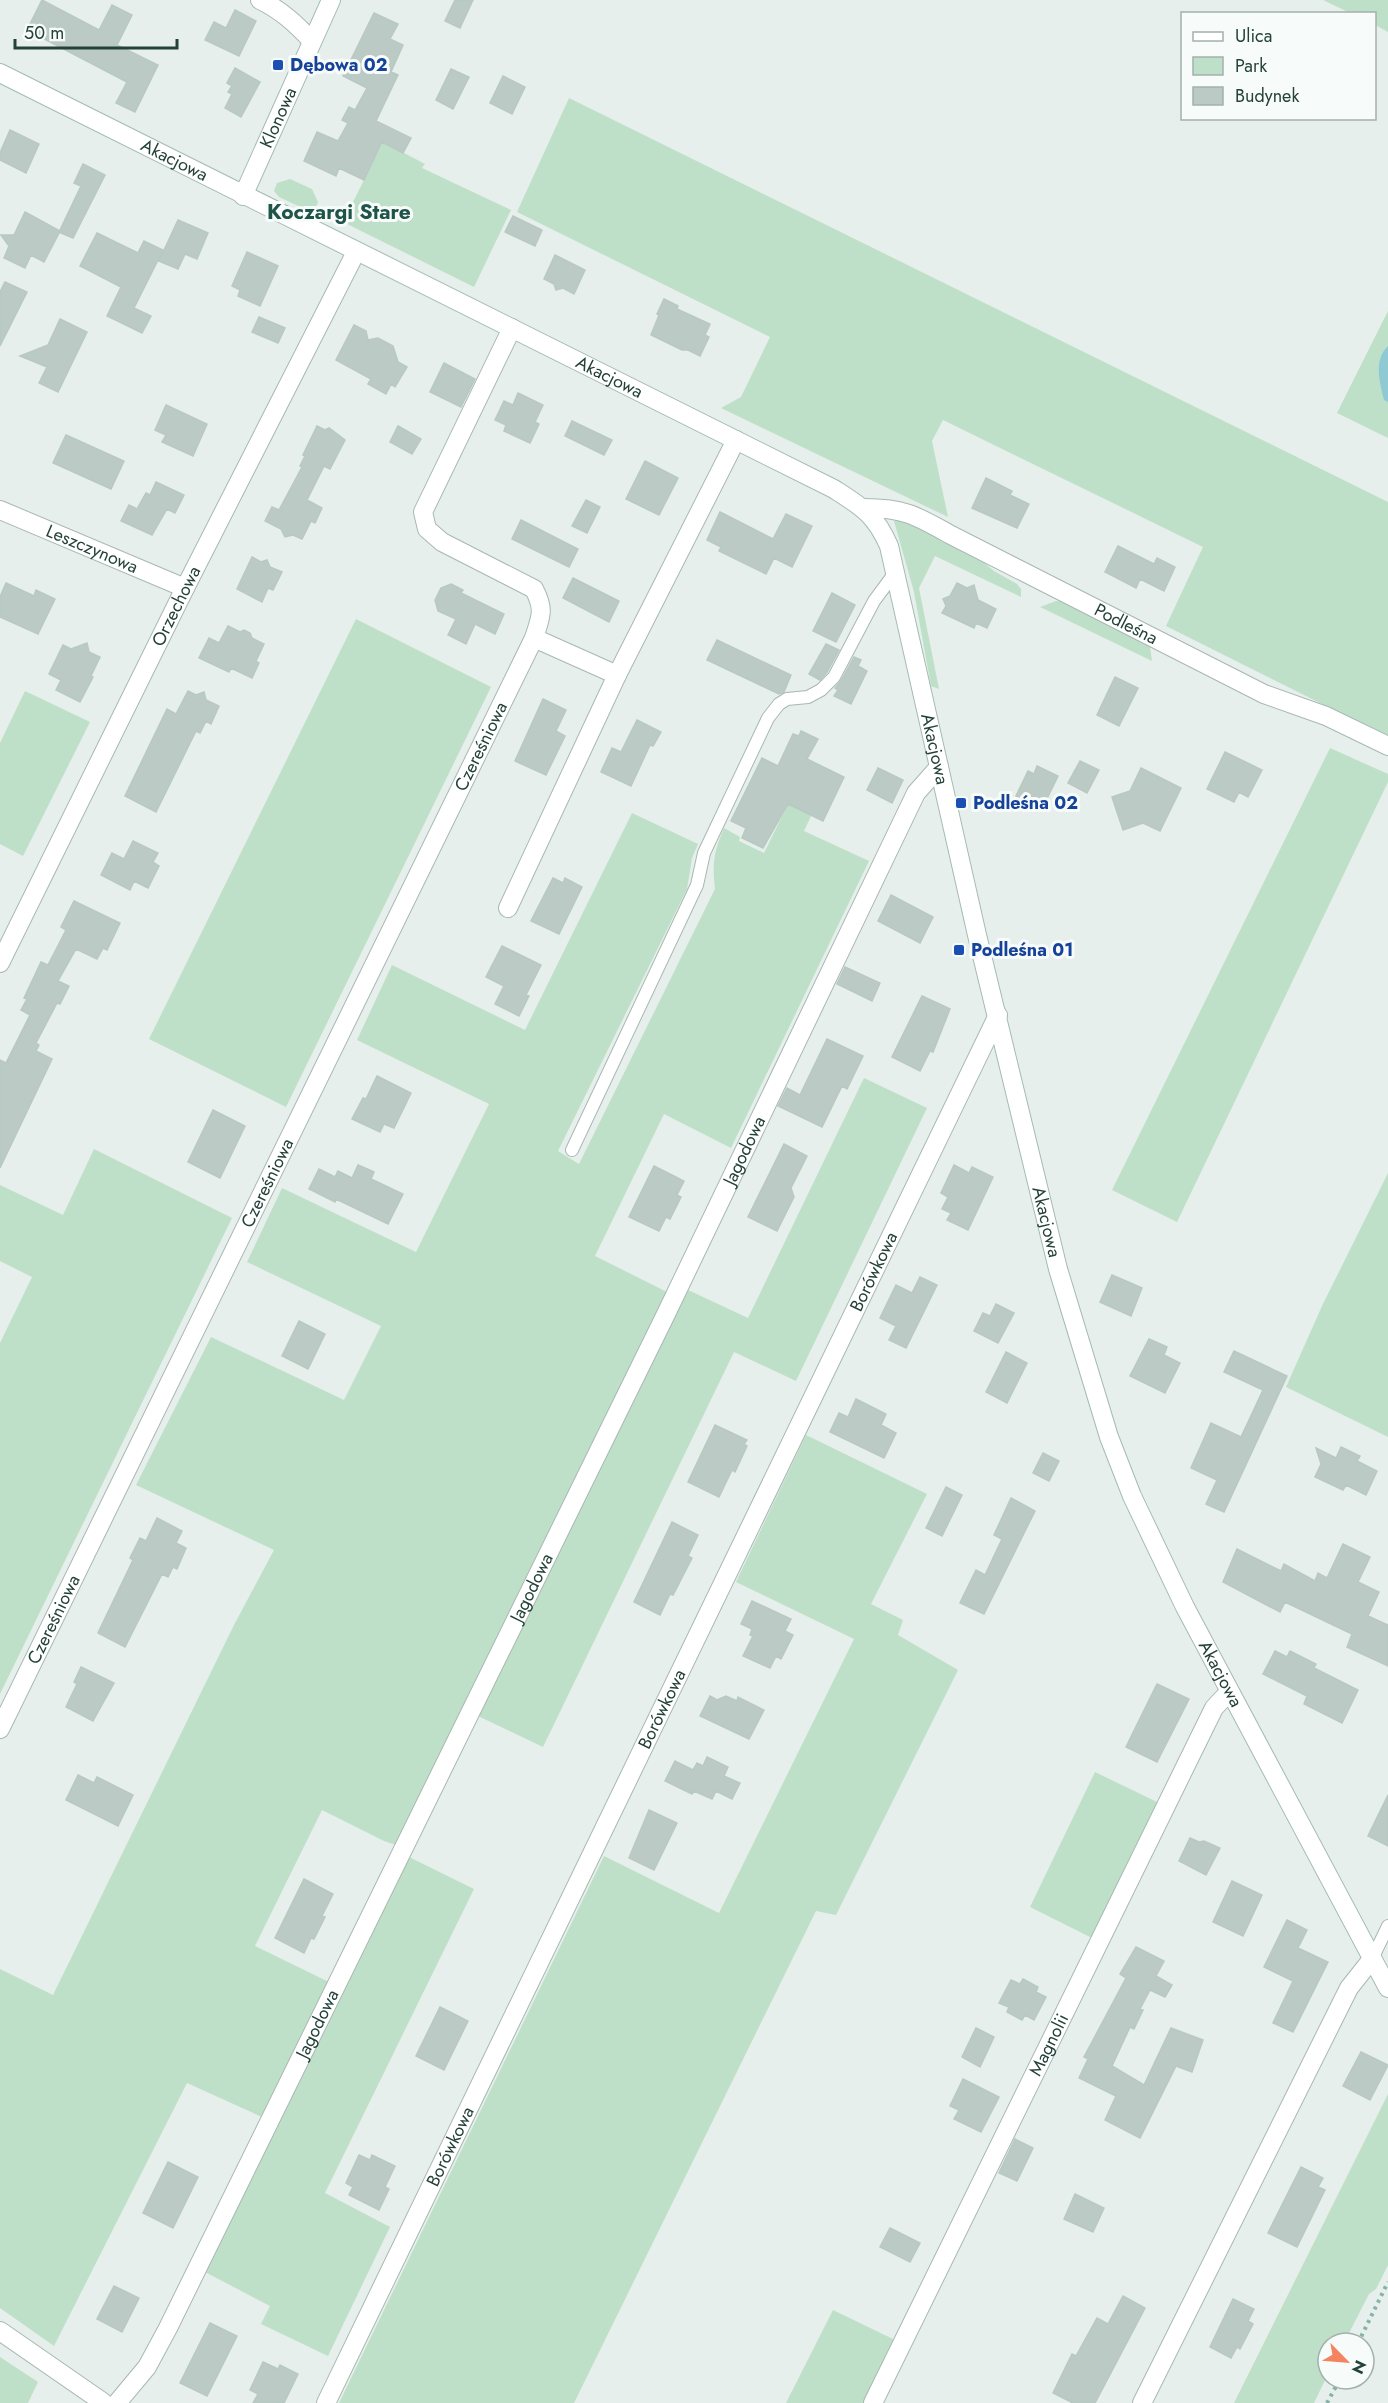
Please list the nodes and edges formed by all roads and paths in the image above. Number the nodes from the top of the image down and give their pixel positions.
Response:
1 (260, 0) edge
2 (331, 0) edge
3 (312, 41) junction
4 (0, 73) edge
5 (243, 196) junction
6 (356, 252) junction
7 (512, 328) junction
8 (736, 440) junction
9 (865, 508) junction
10 (0, 510) edge
11 (894, 574) junction
12 (185, 588) junction
13 (534, 638) junction
14 (617, 675) junction
15 (1388, 746) edge
16 (939, 766) junction
17 (508, 908) dead end
18 (0, 963) edge
19 (998, 1015) junction
20 (572, 1150) dead end
21 (1230, 1692) junction
22 (0, 1729) edge
23 (1388, 1926) edge
24 (1372, 1959) junction
25 (1388, 1988) edge
26 (1388, 2282) edge
27 (0, 2331) edge
28 (1364, 2331) edge
29 (104, 2403) edge
30 (117, 2403) edge
31 (326, 2403) edge
32 (873, 2403) edge
33 (1142, 2403) edge

1 - 3 street
2 - 3 street, Klonowa
3 - 5 street, Klonowa
4 - 5 street, Akacjowa
5 - 6 street, Akacjowa
6 - 7 street, Akacjowa
6 - 12 street, Orzechowa
7 - 8 street, Akacjowa
7 - 13 street, Czereśniowa
8 - 9 street, Akacjowa
8 - 14 street
9 - 11 street, Akacjowa
9 - 15 street, Podleśna
10 - 12 street, Leszczynowa
11 - 16 street, Akacjowa
11 - 20 lane
12 - 18 street, Orzechowa
13 - 14 street
13 - 22 street, Czereśniowa
14 - 17 street
16 - 19 street, Akacjowa
16 - 30 street, Jagodowa
19 - 21 street, Akacjowa
19 - 31 street, Borówkowa
21 - 24 street, Akacjowa
21 - 32 street, Magnolii
23 - 24 lane
24 - 25 street, Akacjowa
24 - 33 street
26 - 28 path
27 - 29 street

